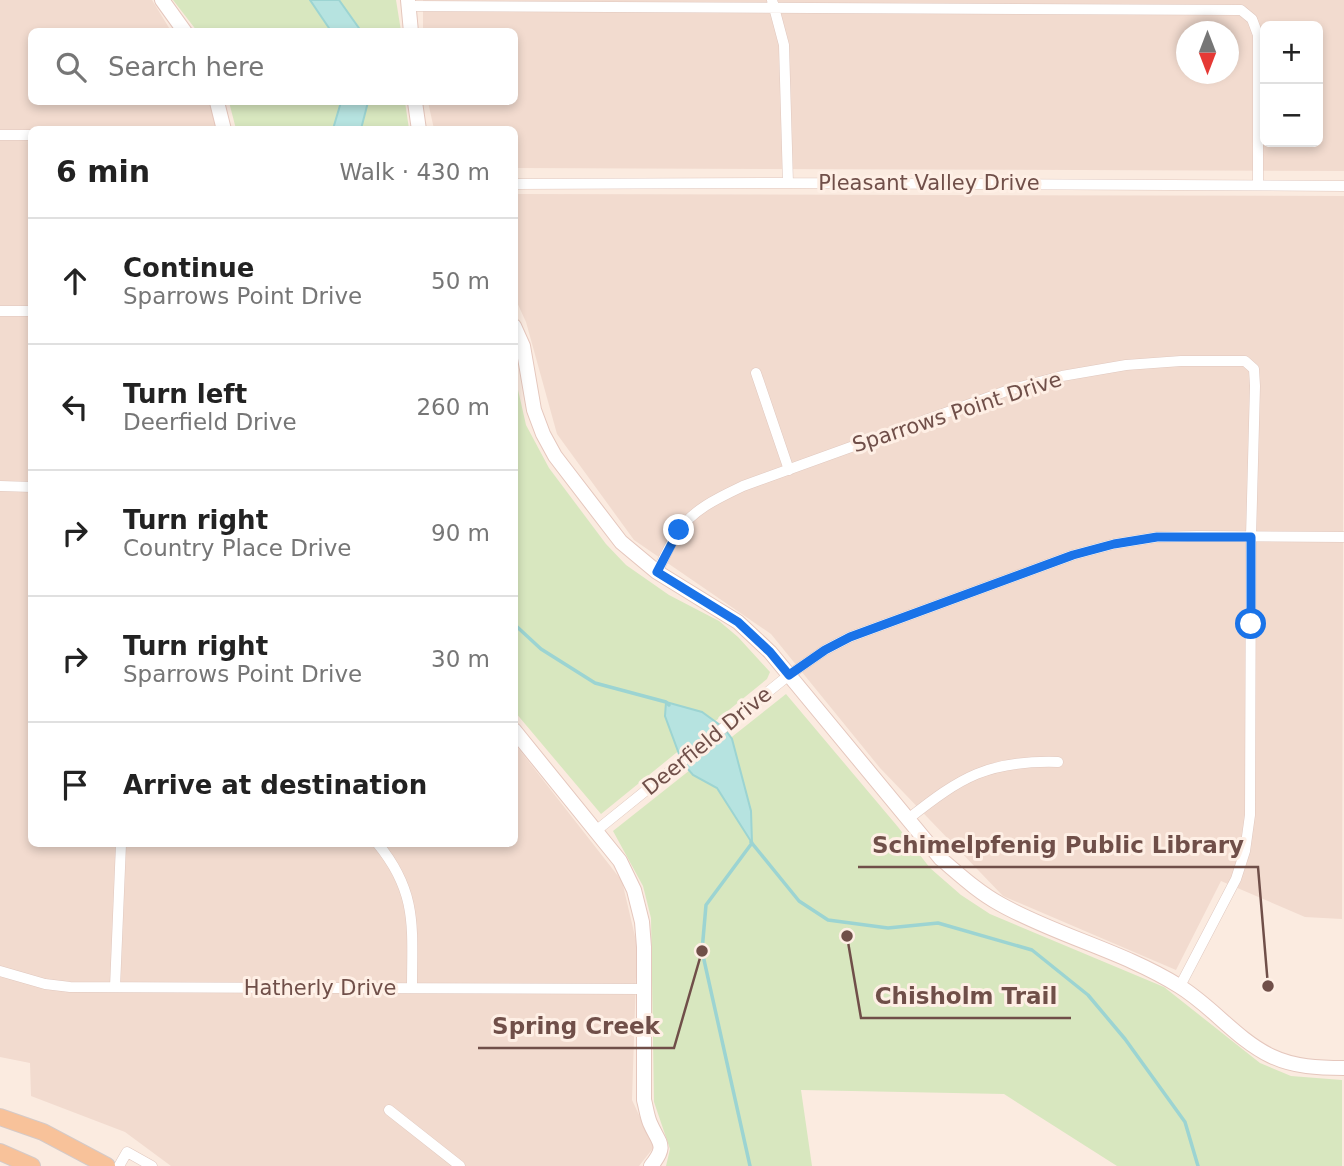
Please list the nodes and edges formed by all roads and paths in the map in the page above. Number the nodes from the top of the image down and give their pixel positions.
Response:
1 (162, 0) edge
2 (409, 3) edge
3 (774, 4) edge
4 (182, 28) edge
5 (411, 28) edge
6 (218, 105) edge
7 (415, 105) edge
8 (223, 126) edge
9 (418, 126) edge
10 (0, 135) edge
11 (28, 135) edge
12 (788, 183) junction
13 (518, 184) edge
14 (1258, 185) junction
15 (1344, 186) edge
16 (0, 311) edge
17 (28, 311) edge
18 (518, 335) edge
19 (757, 373) dead end
20 (789, 470) junction
21 (0, 486) edge
22 (28, 486) edge
23 (1251, 537) junction
24 (1344, 537) edge
25 (657, 572) junction
26 (789, 675) junction
27 (518, 735) edge
28 (1058, 762) dead end
29 (908, 819) junction
30 (597, 830) junction
31 (121, 847) edge
32 (380, 847) edge
33 (0, 971) edge
34 (1180, 986) junction
35 (115, 987) junction
36 (412, 988) junction
37 (643, 989) junction
38 (1344, 1068) edge
39 (389, 1110) dead end
40 (0, 1117) edge
41 (0, 1152) edge
42 (32, 1166) edge
43 (107, 1166) edge
44 (119, 1166) edge
45 (152, 1166) edge
46 (460, 1166) edge
47 (651, 1166) edge

1 - 4 street
2 - 3 street
2 - 5 street
3 - 12 street
3 - 14 street
6 - 8 street
7 - 9 street
10 - 11 street
12 - 13 street, Pleasant Valley Drive
12 - 14 street, Pleasant Valley Drive
14 - 15 street, Pleasant Valley Drive
16 - 17 street
18 - 25 street
19 - 20 street
20 - 23 street, Sparrows Point Drive
20 - 25 street, Sparrows Point Drive
21 - 22 street
23 - 24 street, Deerfield Drive
23 - 26 street, Deerfield Drive
23 - 34 street, Sparrows Point Drive
25 - 26 street
26 - 29 street
26 - 30 street, Deerfield Drive
27 - 30 street
28 - 29 street
29 - 34 street
30 - 37 street
31 - 35 street
32 - 36 street
33 - 35 street, Hatherly Drive
34 - 38 street
35 - 36 street, Hatherly Drive
36 - 37 street, Hatherly Drive
37 - 47 street
39 - 46 street
40 - 43 main road
41 - 42 main road
44 - 45 street

